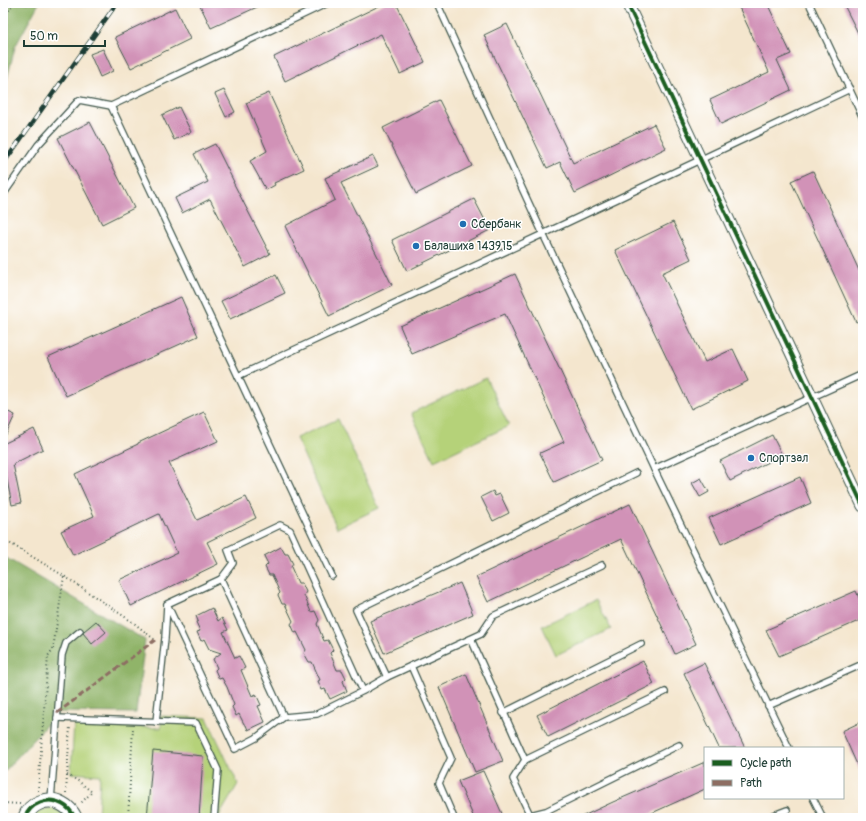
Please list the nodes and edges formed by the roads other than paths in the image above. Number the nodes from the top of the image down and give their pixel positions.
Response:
1 (328, 3) edge
2 (437, 3) edge
3 (627, 3) edge
4 (809, 3) edge
5 (850, 89) junction
6 (111, 106) junction
7 (863, 118) edge
8 (700, 159) junction
9 (3, 195) edge
10 (543, 234) junction
11 (863, 374) edge
12 (238, 376) junction
13 (812, 398) junction
14 (654, 469) junction
15 (636, 473) dead end
16 (863, 506) edge
17 (602, 565) dead end
18 (332, 576) dead end
19 (221, 579) junction
20 (168, 604) junction
21 (80, 630) dead end
22 (471, 639) junction
23 (641, 644) dead end
24 (863, 664) edge
25 (411, 666) junction
26 (387, 677) junction
27 (363, 691) junction
28 (665, 692) dead end
29 (768, 706) junction
30 (503, 713) junction
31 (284, 716) junction
32 (57, 718) junction
33 (156, 722) junction
34 (679, 745) dead end
35 (788, 747) edge
36 (525, 760) junction
37 (814, 799) edge
38 (51, 801) junction
39 (787, 810) dead end
40 (79, 814) edge
41 (529, 816) edge
42 (25, 818) edge
43 (214, 818) edge
44 (454, 818) edge
45 (766, 818) edge
46 (823, 818) edge

1 - 6 lane
2 - 10 lane
3 - 8 street
4 - 5 lane
5 - 7 lane
5 - 8 lane
6 - 9 lane
6 - 12 lane
8 - 10 lane
8 - 13 street
10 - 12 lane
10 - 14 lane
11 - 13 lane
12 - 18 lane
13 - 14 lane
13 - 16 street
14 - 29 lane
15 - 26 lane
17 - 22 lane
19 - 20 lane
19 - 27 lane
19 - 31 lane
20 - 31 lane
20 - 33 lane
21 - 32 lane
22 - 25 lane
22 - 30 lane
23 - 30 lane
24 - 29 lane
25 - 26 lane
25 - 44 lane
26 - 27 lane
27 - 31 lane
28 - 36 lane
29 - 35 lane
30 - 36 lane
32 - 33 lane
32 - 38 lane
33 - 43 lane
34 - 41 lane
36 - 41 lane
37 - 46 lane
38 - 40 street
38 - 42 street
39 - 45 lane

